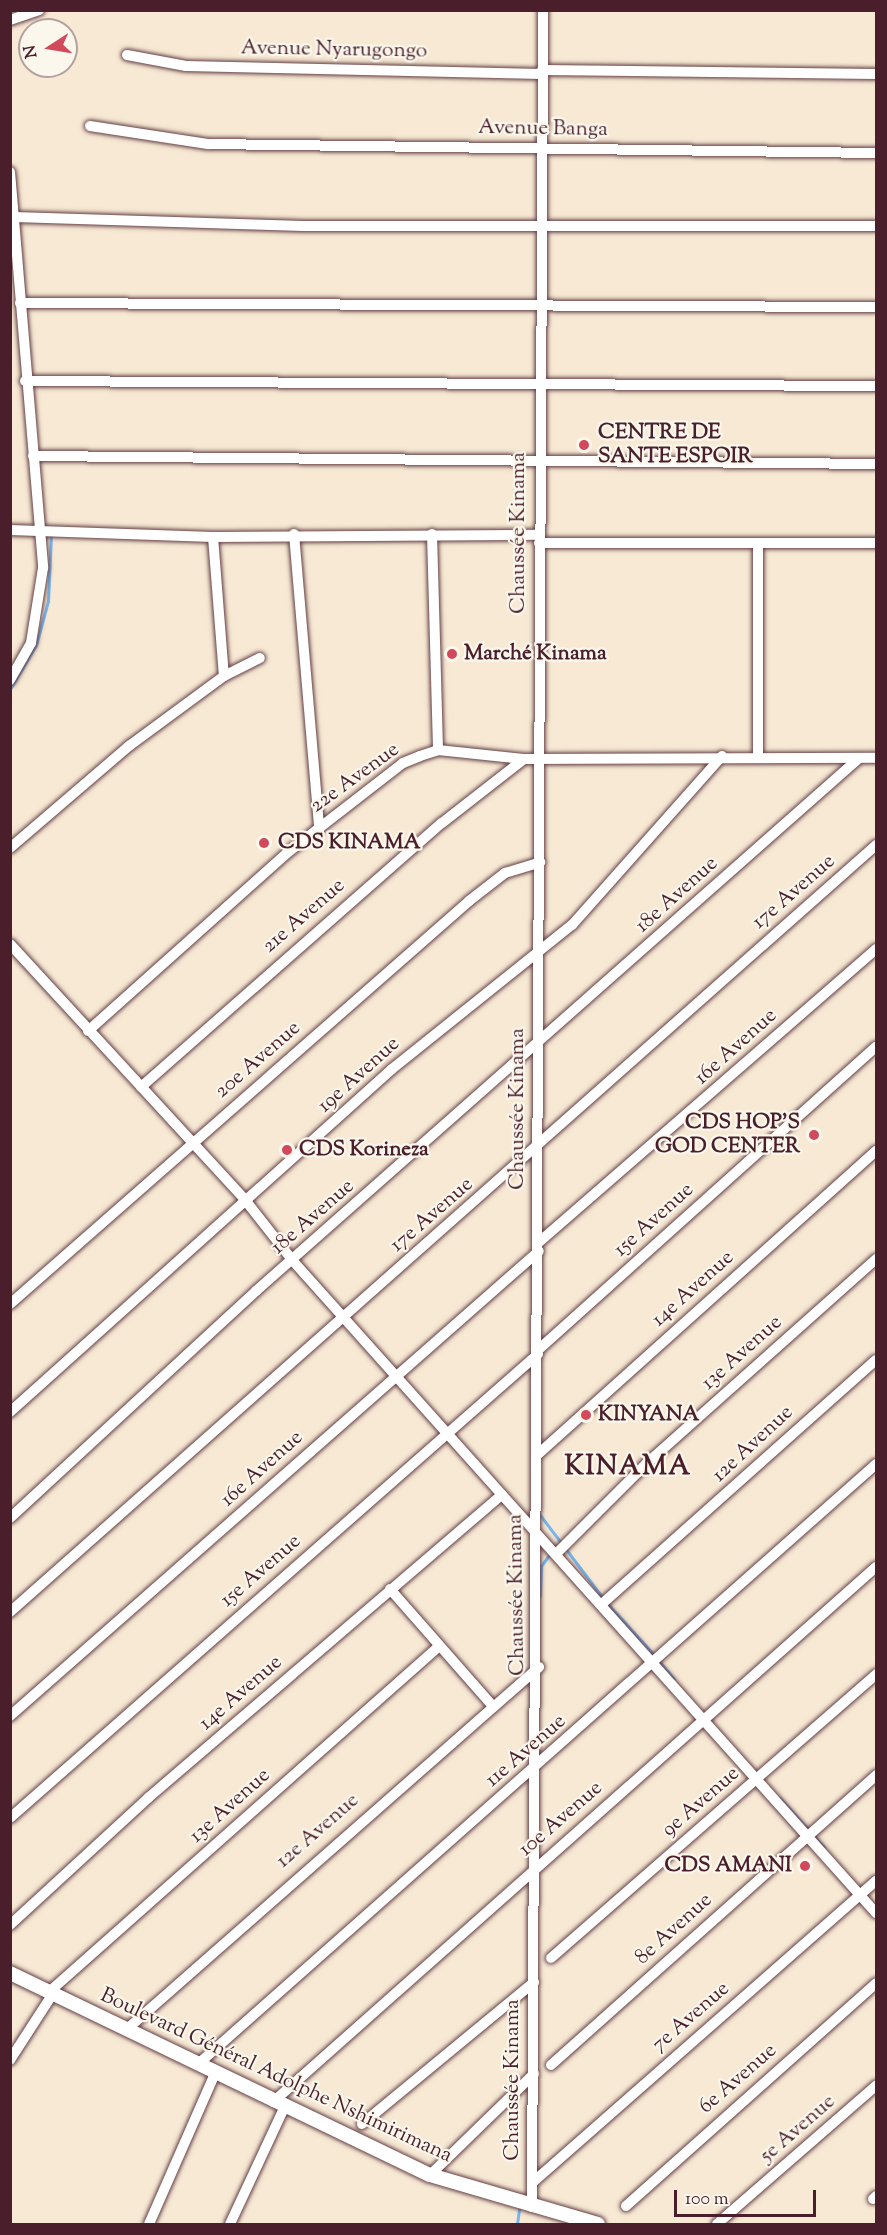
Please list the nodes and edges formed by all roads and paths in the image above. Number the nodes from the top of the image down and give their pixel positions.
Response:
1 (39, 10) edge
2 (543, 10) edge
3 (10, 20) edge
4 (127, 56) dead end
5 (542, 72) junction
6 (876, 74) edge
7 (90, 126) dead end
8 (542, 147) junction
9 (876, 153) edge
10 (10, 172) edge
11 (14, 217) junction
12 (540, 224) junction
13 (876, 226) edge
14 (20, 303) junction
15 (876, 307) edge
16 (538, 308) junction
17 (25, 381) junction
18 (537, 386) junction
19 (876, 386) edge
20 (33, 456) junction
21 (538, 462) junction
22 (876, 464) edge
23 (10, 530) edge
24 (40, 532) junction
25 (294, 534) junction
26 (432, 534) junction
27 (213, 537) junction
28 (539, 539) junction
29 (876, 543) edge
30 (758, 544) junction
31 (260, 658) dead end
32 (15, 667) edge
33 (224, 676) junction
34 (10, 680) edge
35 (438, 750) junction
36 (722, 756) junction
37 (758, 757) junction
38 (539, 758) junction
39 (859, 758) junction
40 (876, 758) edge
41 (524, 759) junction
42 (319, 828) junction
43 (876, 845) edge
44 (10, 848) edge
45 (540, 862) junction
46 (10, 944) edge
47 (876, 949) edge
48 (540, 951) junction
49 (88, 1031) junction
50 (876, 1047) edge
51 (536, 1048) junction
52 (141, 1087) junction
53 (192, 1144) junction
54 (538, 1148) junction
55 (876, 1151) edge
56 (246, 1201) junction
57 (539, 1247) junction
58 (876, 1259) edge
59 (293, 1261) junction
60 (10, 1304) edge
61 (347, 1317) junction
62 (538, 1352) junction
63 (876, 1360) edge
64 (400, 1375) junction
65 (10, 1412) edge
66 (451, 1433) junction
67 (537, 1456) junction
68 (876, 1464) edge
69 (502, 1495) junction
70 (10, 1518) edge
71 (535, 1526) junction
72 (559, 1550) junction
73 (876, 1567) edge
74 (390, 1589) junction
75 (605, 1602) junction
76 (10, 1612) edge
77 (437, 1648) junction
78 (656, 1660) junction
79 (538, 1667) junction
80 (876, 1674) edge
81 (491, 1704) junction
82 (10, 1716) edge
83 (706, 1717) junction
84 (535, 1768) junction
85 (876, 1775) edge
86 (761, 1777) junction
87 (10, 1818) edge
88 (810, 1833) junction
89 (536, 1868) junction
90 (876, 1881) edge
91 (863, 1893) junction
92 (876, 1913) edge
93 (10, 1925) edge
94 (550, 1958) dead end
95 (10, 1973) edge
96 (534, 1982) junction
97 (876, 1983) edge
98 (51, 1994) junction
99 (126, 2030) junction
100 (10, 2060) edge
101 (197, 2065) junction
102 (551, 2065) dead end
103 (215, 2073) junction
104 (534, 2074) junction
105 (876, 2086) edge
106 (279, 2105) junction
107 (362, 2124) dead end
108 (430, 2175) junction
109 (532, 2183) junction
110 (532, 2206) junction
111 (626, 2206) dead end
112 (149, 2224) edge
113 (230, 2224) edge
114 (598, 2224) edge
115 (717, 2224) edge

1 - 3 street
2 - 5 street, Chaussée Kinama
4 - 5 street, Avenue Nyarugongo
5 - 6 street, Avenue Nyarugongo
5 - 8 street, Chaussée Kinama
7 - 8 street, Avenue Banga
8 - 9 street, Avenue Banga
8 - 12 street, Chaussée Kinama
10 - 11 street
11 - 12 street
11 - 14 street
12 - 13 street
12 - 16 street, Chaussée Kinama
14 - 16 street
14 - 17 street
15 - 16 street
16 - 18 street, Chaussée Kinama
17 - 18 street
17 - 20 street
18 - 19 street
18 - 21 street, Chaussée Kinama
20 - 21 street
20 - 24 street
21 - 22 street
21 - 28 street, Chaussée Kinama
23 - 24 street
24 - 27 street
24 - 32 street
25 - 26 street
25 - 27 street
25 - 42 street
26 - 28 street
26 - 35 street
27 - 33 street
28 - 30 street
28 - 38 street, Chaussée Kinama
29 - 30 street
30 - 37 street
31 - 33 street
32 - 34 street
33 - 44 street
35 - 41 street, 22e Avenue
35 - 42 street, 22e Avenue
36 - 37 street, 22e Avenue
36 - 38 street, 22e Avenue
36 - 48 street, 19e Avenue
37 - 39 street, 22e Avenue
38 - 41 street, 22e Avenue
38 - 45 street, Chaussée Kinama
39 - 40 street, 22e Avenue
39 - 51 street, 18e Avenue
41 - 52 street, 21e Avenue
42 - 49 street, 22e Avenue
43 - 54 street, 17e Avenue
45 - 48 street, Chaussée Kinama
45 - 53 street, 20e Avenue
46 - 49 street
47 - 57 street, 16e Avenue
48 - 51 street, Chaussée Kinama
48 - 56 street, 19e Avenue
49 - 52 street
50 - 62 street, 15e Avenue
51 - 54 street, Chaussée Kinama
51 - 59 street, 18e Avenue
52 - 53 street
53 - 56 street
53 - 60 street, 20e Avenue
54 - 57 street, Chaussée Kinama
54 - 61 street, 17e Avenue
55 - 67 street, 14e Avenue
56 - 59 street
56 - 65 street, 19e Avenue
57 - 62 street, Chaussée Kinama
57 - 64 street, 16e Avenue
58 - 72 street, 13e Avenue
59 - 61 street
59 - 70 street, 18e Avenue
61 - 64 street
61 - 76 street, 17e Avenue
62 - 66 street, 15e Avenue
62 - 67 street, Chaussée Kinama
63 - 75 street, 12e Avenue
64 - 66 street
64 - 82 street, 16e Avenue
66 - 69 street
66 - 87 street, 15e Avenue
67 - 71 street, Chaussée Kinama
68 - 78 street, 11e Avenue
69 - 71 street
69 - 74 street, 14e Avenue
71 - 72 street
71 - 79 street, Chaussée Kinama
72 - 75 street
73 - 83 street, 10e Avenue
74 - 77 street
74 - 93 street, 14e Avenue
75 - 78 street
77 - 81 street
77 - 98 street, 13e Avenue
78 - 83 street
78 - 84 street, 11e Avenue
79 - 81 street, 12e Avenue
79 - 84 street, Chaussée Kinama
80 - 86 street, 9e Avenue
81 - 99 street, 12e Avenue
83 - 86 street
83 - 89 street, 10e Avenue
84 - 89 street, Chaussée Kinama
84 - 101 street, 11e Avenue
85 - 88 street, 8e Avenue
86 - 88 street
86 - 94 street, 9e Avenue
88 - 91 street
88 - 102 street, 8e Avenue
89 - 96 street, Chaussée Kinama
89 - 106 street, 10e Avenue
90 - 91 street, 7e Avenue
91 - 92 street
91 - 109 street, 7e Avenue
95 - 98 main road, Boulevard Général Adolphe Nshimirimana
96 - 104 street, Chaussée Kinama
96 - 107 street
97 - 111 street, 6e Avenue
98 - 99 main road, Boulevard Général Adolphe Nshimirimana
98 - 100 street, 13e Avenue
99 - 101 main road, Boulevard Général Adolphe Nshimirimana
101 - 103 main road, Boulevard Général Adolphe Nshimirimana
103 - 106 main road, Boulevard Général Adolphe Nshimirimana
103 - 112 street
104 - 108 street
104 - 109 street, Chaussée Kinama
105 - 115 street, 5e Avenue
106 - 108 main road, Boulevard Général Adolphe Nshimirimana
106 - 113 street
108 - 110 main road, Boulevard Général Adolphe Nshimirimana
109 - 110 street, Chaussée Kinama
110 - 114 main road, Boulevard Général Adolphe Nshimirimana

